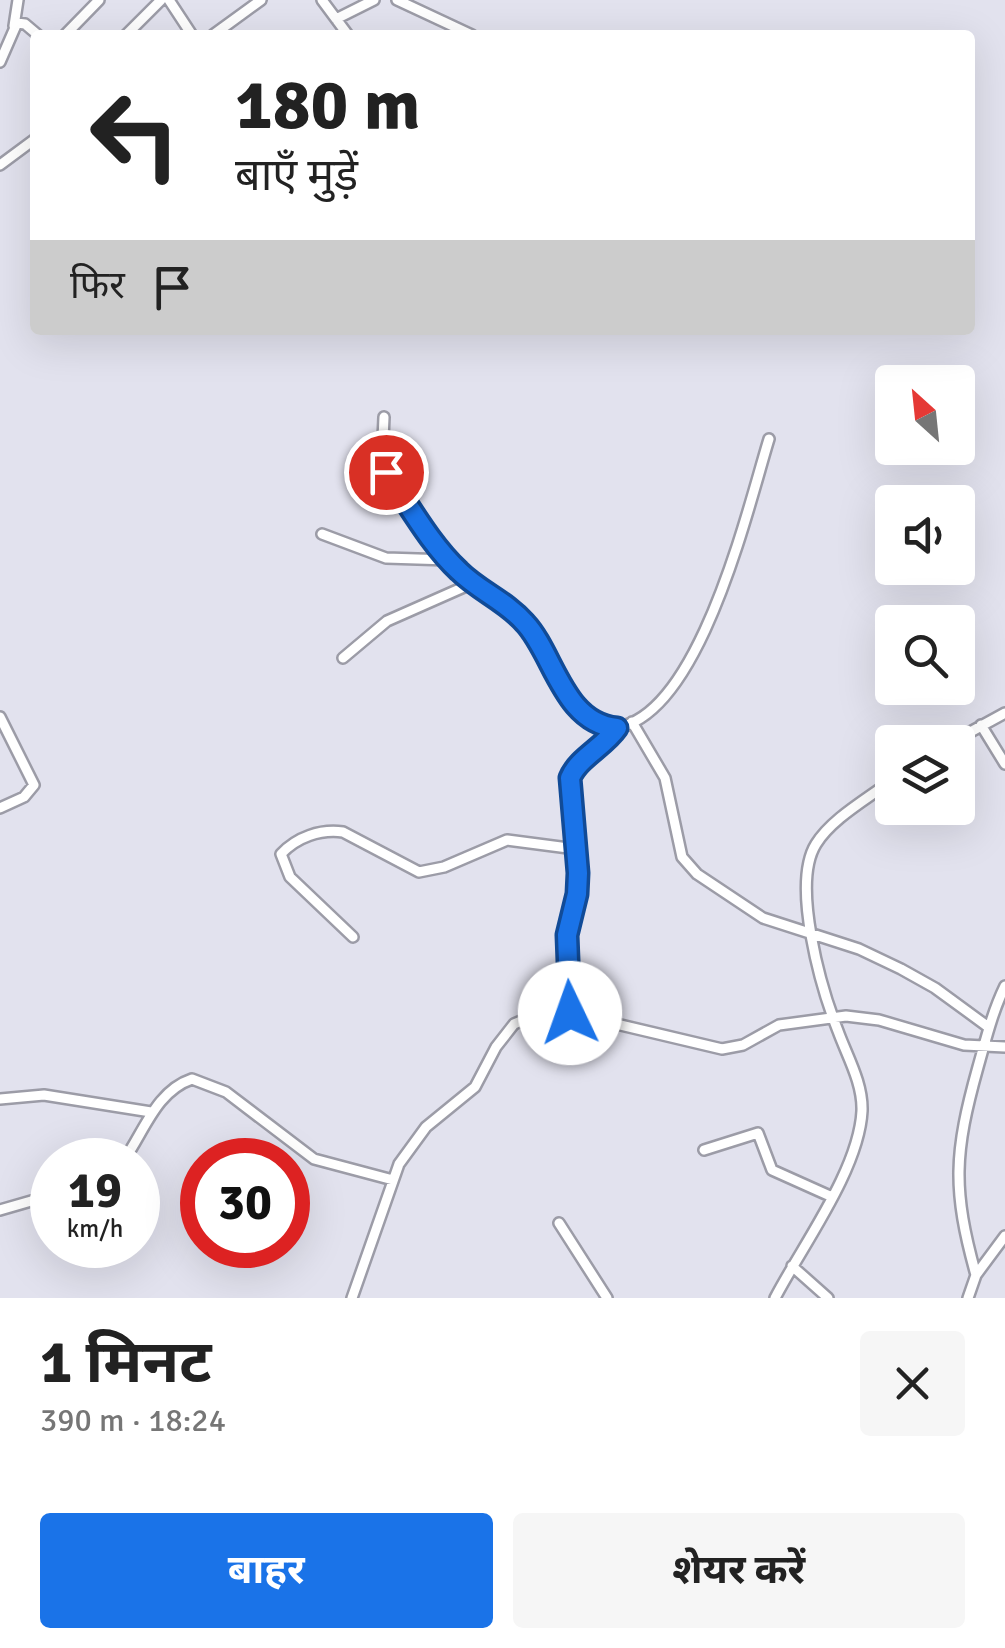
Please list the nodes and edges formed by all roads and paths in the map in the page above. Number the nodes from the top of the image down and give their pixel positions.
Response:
1 (18, 0) edge
2 (100, 0) edge
3 (165, 0) edge
4 (261, 0) edge
5 (322, 0) edge
6 (374, 0) edge
7 (397, 0) edge
8 (336, 18) junction
9 (14, 26) junction
10 (31, 30) edge
11 (70, 30) edge
12 (132, 30) edge
13 (188, 30) edge
14 (220, 30) edge
15 (344, 30) edge
16 (461, 30) edge
17 (0, 62) edge
18 (30, 143) edge
19 (0, 165) edge
20 (384, 417) dead end
21 (769, 439) dead end
22 (322, 534) dead end
23 (449, 560) junction
24 (473, 583) junction
25 (344, 658) dead end
26 (1005, 713) edge
27 (0, 717) edge
28 (632, 722) junction
29 (981, 725) junction
30 (617, 728) junction
31 (975, 729) edge
32 (1005, 764) edge
33 (875, 794) edge
34 (0, 808) edge
35 (576, 849) junction
36 (812, 932) junction
37 (353, 937) dead end
38 (1005, 986) edge
39 (570, 1013) junction
40 (832, 1016) junction
41 (987, 1026) junction
42 (984, 1047) junction
43 (1005, 1047) edge
44 (0, 1098) edge
45 (152, 1112) junction
46 (137, 1138) edge
47 (704, 1150) dead end
48 (393, 1180) junction
49 (830, 1196) junction
50 (30, 1201) edge
51 (0, 1210) edge
52 (560, 1223) dead end
53 (1005, 1236) edge
54 (792, 1266) junction
55 (976, 1275) junction
56 (352, 1298) edge
57 (607, 1298) edge
58 (775, 1298) edge
59 (828, 1298) edge
60 (968, 1298) edge

1 - 9 street
2 - 11 street
3 - 12 street
3 - 13 street
4 - 14 street
5 - 8 street
6 - 8 street
7 - 16 street
8 - 15 street
9 - 10 street
9 - 17 street
18 - 19 street
20 - 23 street
21 - 28 street
22 - 23 street
23 - 24 street
24 - 25 street
24 - 30 street
26 - 29 street
27 - 34 street
28 - 30 street
28 - 36 street
29 - 31 street
29 - 32 street
30 - 35 street
33 - 36 street
35 - 37 street
35 - 39 street
36 - 40 street
36 - 41 street
38 - 41 street
39 - 40 street
39 - 48 street
40 - 42 street
40 - 49 street
41 - 42 street
42 - 43 street
42 - 55 street
44 - 45 street
45 - 46 street
45 - 48 street
47 - 49 street
48 - 56 street
49 - 54 street
50 - 51 street
52 - 57 street
53 - 55 street
54 - 58 street
54 - 59 street
55 - 60 street

